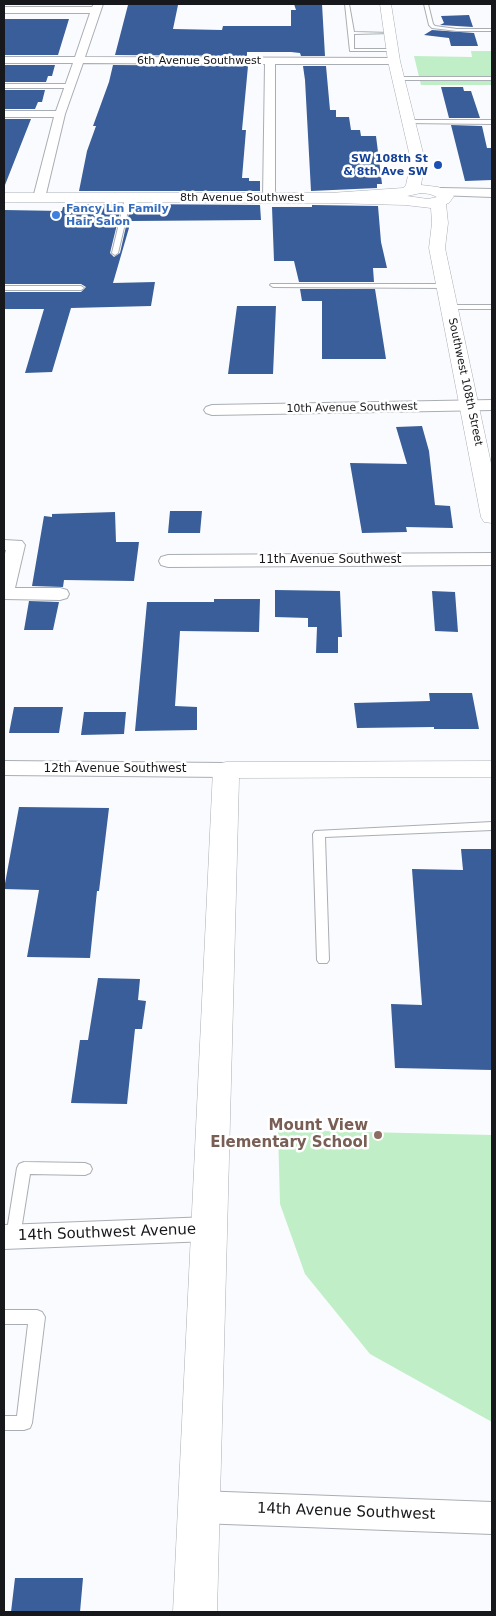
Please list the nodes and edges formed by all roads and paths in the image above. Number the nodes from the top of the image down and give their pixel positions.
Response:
1 (347, 4) edge
2 (385, 4) edge
3 (426, 4) edge
4 (97, 7) edge
5 (4, 10) edge
6 (492, 30) edge
7 (352, 33) junction
8 (389, 33) junction
9 (393, 56) junction
10 (4, 60) edge
11 (80, 60) junction
12 (270, 61) junction
13 (398, 79) junction
14 (492, 79) edge
15 (4, 86) edge
16 (70, 86) junction
17 (4, 114) edge
18 (60, 114) junction
19 (408, 122) junction
20 (492, 122) edge
21 (418, 161) junction
22 (492, 193) edge
23 (409, 196) junction
24 (439, 196) junction
25 (492, 197) edge
26 (4, 198) edge
27 (39, 198) junction
28 (128, 198) junction
29 (269, 198) junction
30 (437, 248) junction
31 (115, 253) dead end
32 (273, 285) dead end
33 (445, 286) junction
34 (4, 288) edge
35 (81, 288) dead end
36 (450, 307) junction
37 (492, 307) edge
38 (470, 405) junction
39 (492, 405) edge
40 (212, 410) dead end
41 (492, 517) edge
42 (4, 545) edge
43 (492, 558) edge
44 (168, 561) dead end
45 (4, 592) edge
46 (60, 594) dead end
47 (4, 768) edge
48 (492, 769) edge
49 (226, 770) junction
50 (492, 826) edge
51 (323, 960) dead end
52 (85, 1169) dead end
53 (210, 1230) junction
54 (8, 1237) edge
55 (4, 1317) edge
56 (4, 1423) edge
57 (199, 1507) junction
58 (492, 1518) edge
59 (195, 1612) edge

1 - 7 lane
2 - 8 street, Southwest 108th Street
3 - 6 lane
4 - 5 street
4 - 11 street
7 - 8 lane
7 - 9 lane
8 - 9 street, Southwest 108th Street
9 - 12 street, 6th Avenue Southwest
9 - 13 street, Southwest 108th Street
10 - 11 street, 6th Avenue Southwest
11 - 12 street, 6th Avenue Southwest
11 - 16 street
12 - 29 street
13 - 14 lane
13 - 19 street, Southwest 108th Street
15 - 16 lane
16 - 18 street
17 - 18 street
18 - 27 street
19 - 20 lane
19 - 21 street, Southwest 108th Street
21 - 23 street, Southwest 108th Street
21 - 24 street, Southwest 108th Street
22 - 24 street, 8th Avenue Southwest
23 - 24 street, 8th Avenue Southwest
23 - 29 street, 8th Avenue Southwest
23 - 30 street, Southwest 108th Street
24 - 25 street, 8th Avenue Southwest
24 - 30 street, Southwest 108th Street
26 - 27 street, 8th Avenue Southwest
27 - 28 street, 8th Avenue Southwest
28 - 29 street, 8th Avenue Southwest
28 - 31 lane
30 - 33 street, Southwest 108th Street
32 - 33 lane
33 - 36 street, Southwest 108th Street
34 - 35 lane
36 - 37 lane
36 - 38 street, Southwest 108th Street
38 - 39 street, 10th Avenue Southwest
38 - 40 street, 10th Avenue Southwest
38 - 41 street, Southwest 108th Street
42 - 45 street
43 - 44 street, 11th Avenue Southwest
45 - 46 street
47 - 49 street, 12th Avenue Southwest
48 - 49 street
49 - 53 street
50 - 51 lane
52 - 54 lane
53 - 54 street, 14th Southwest Avenue
53 - 57 street
55 - 56 lane
57 - 58 street, 14th Avenue Southwest
57 - 59 street

